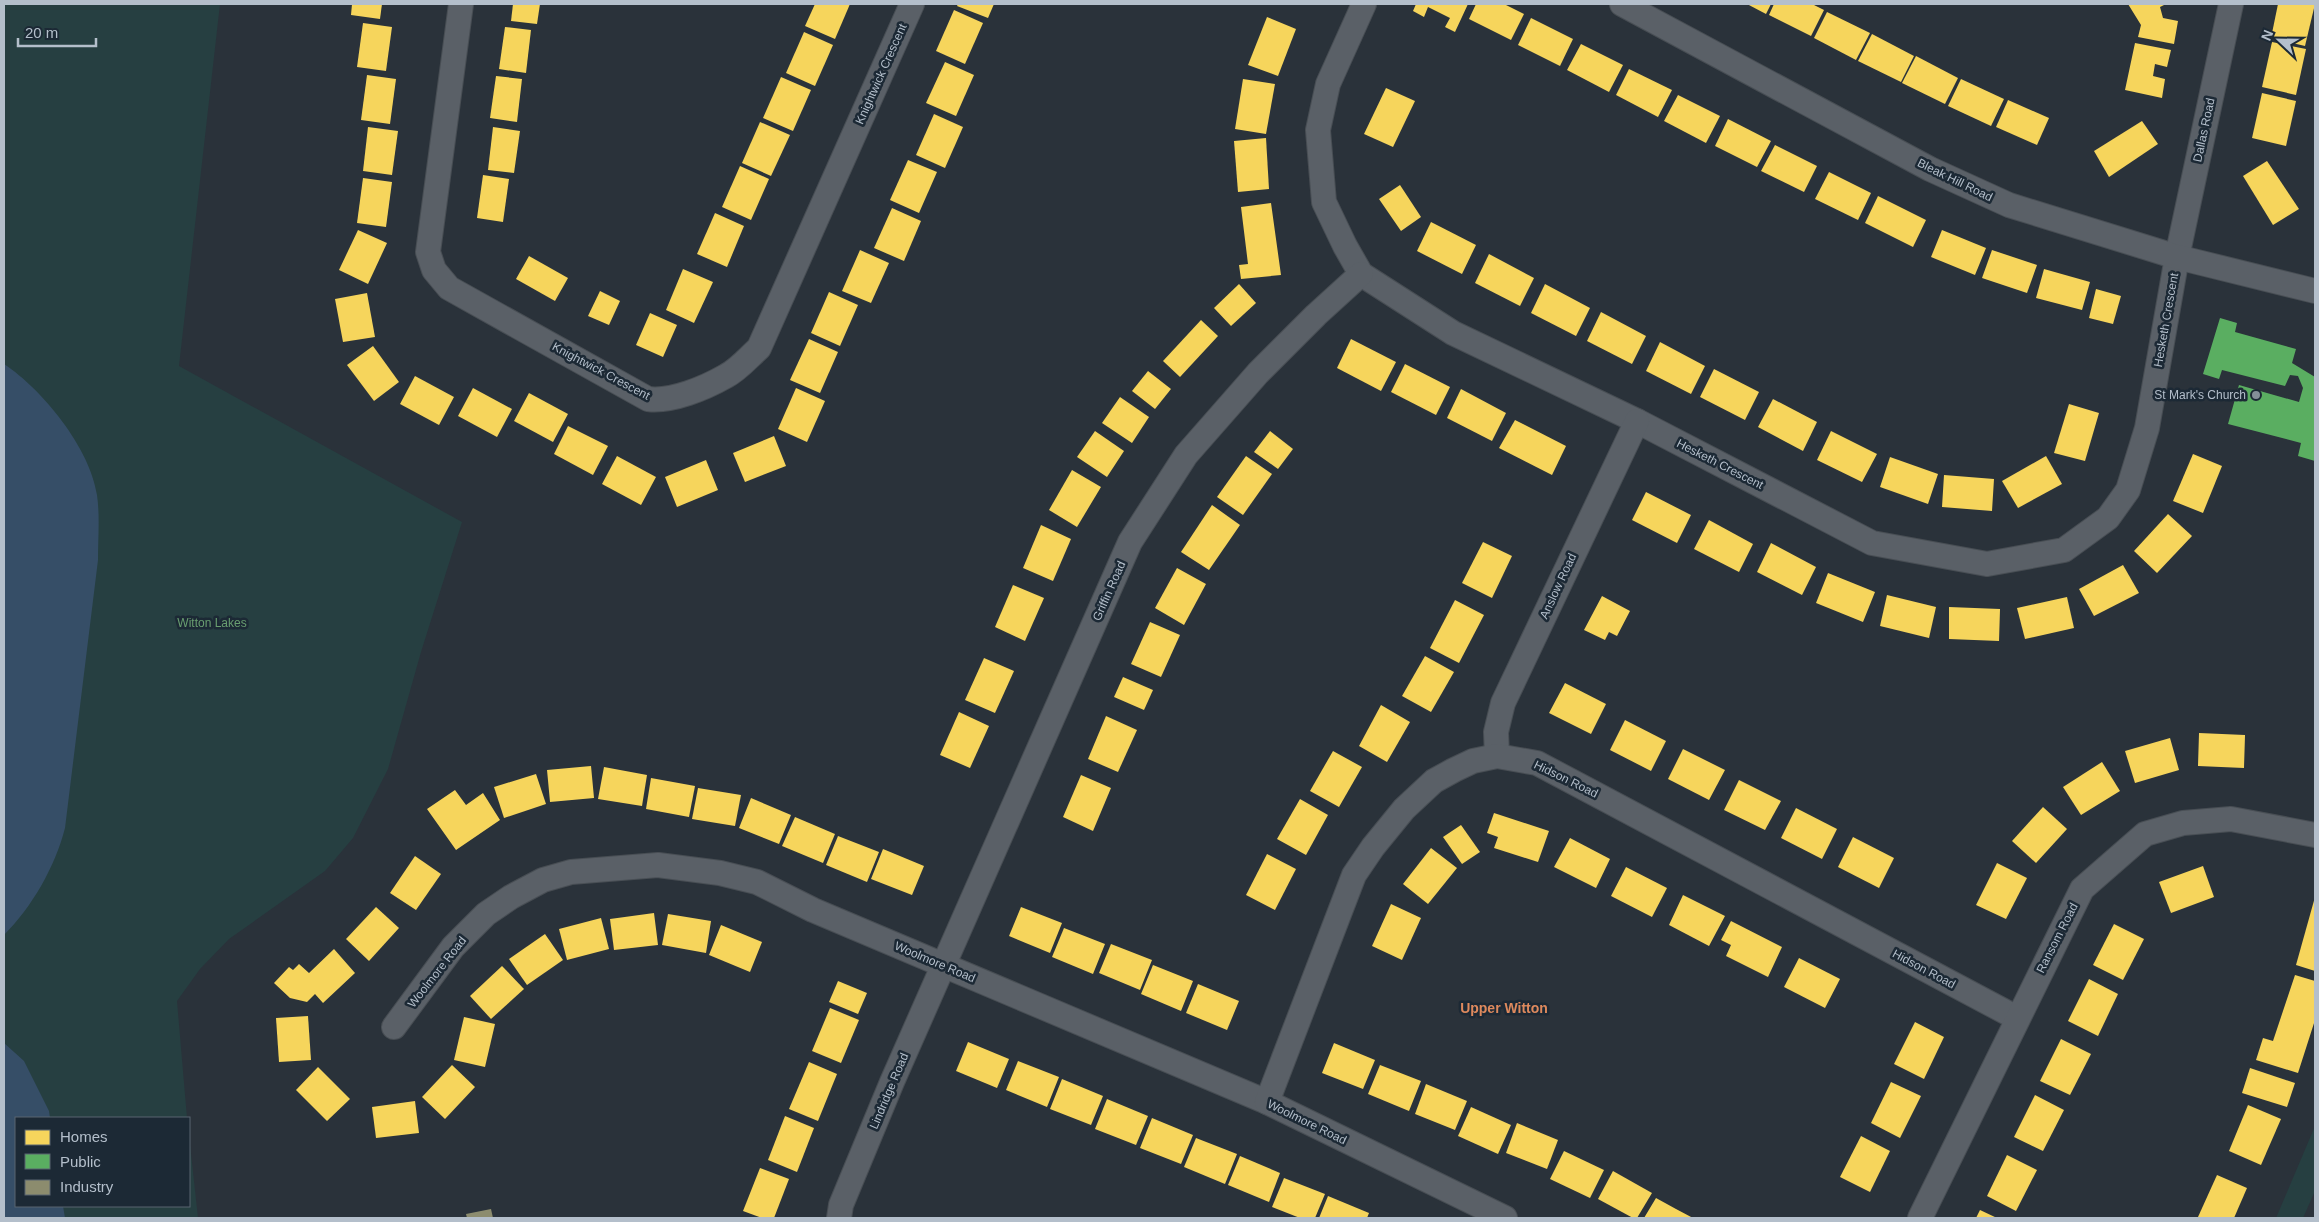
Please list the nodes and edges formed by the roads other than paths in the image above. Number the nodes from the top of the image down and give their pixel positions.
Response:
1 (461, 4) edge
2 (912, 4) edge
3 (1364, 4) edge
4 (1622, 4) edge
5 (2231, 4) edge
6 (2177, 257) junction
7 (1361, 274) junction
8 (2315, 291) edge
9 (1637, 421) junction
10 (1498, 756) junction
11 (2315, 835) edge
12 (944, 966) junction
13 (2017, 1018) junction
14 (394, 1027) dead end
15 (1267, 1102) junction
16 (839, 1218) edge
17 (1504, 1218) edge
18 (1920, 1218) edge

1 - 2 street, Knightwick Crescent
3 - 7 street, Hesketh Crescent
4 - 6 street, Bleak Hill Road
5 - 6 street, Dallas Road
6 - 8 street, Bleak Hill Road
6 - 9 street, Hesketh Crescent
7 - 9 street, Hesketh Crescent
7 - 12 street, Griffin Road
9 - 10 street, Anslow Road
10 - 13 street, Hidson Road
10 - 15 street, Hidson Road
11 - 13 street, Ransom Road
12 - 14 street, Woolmore Road
12 - 15 street, Woolmore Road
12 - 16 street, Lindridge Road
13 - 18 street, Ransom Road
15 - 17 street, Woolmore Road

